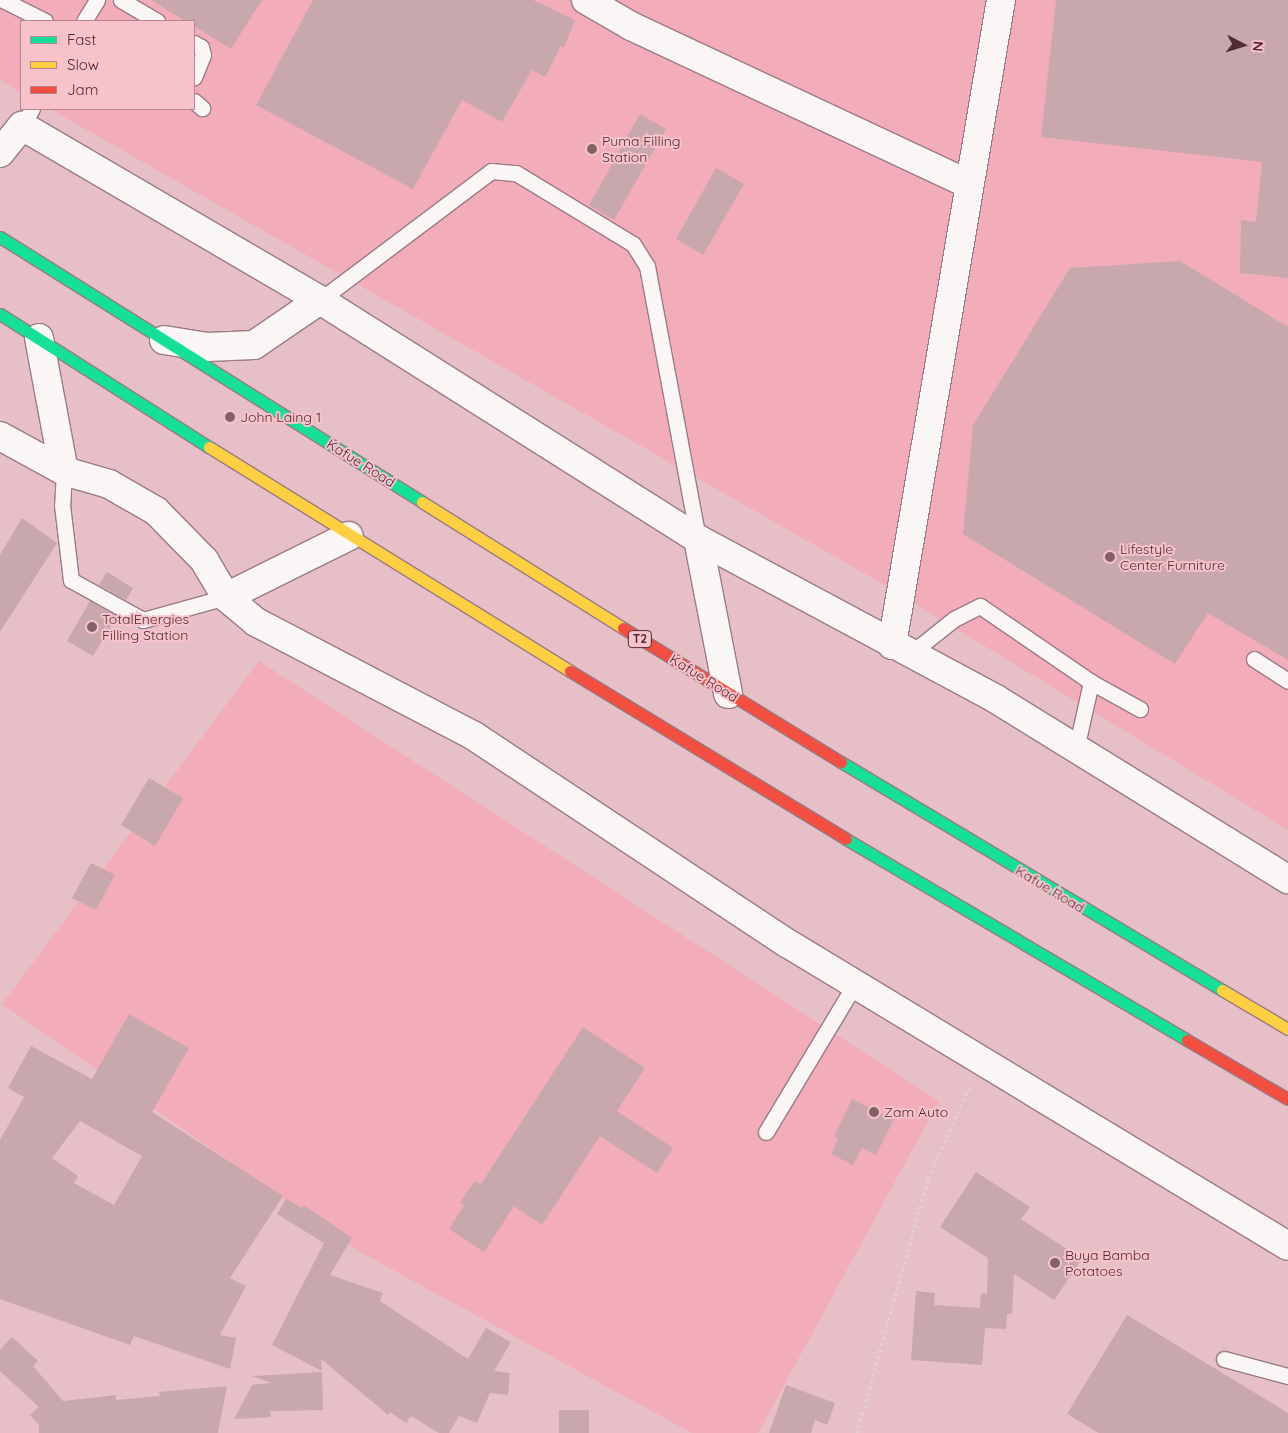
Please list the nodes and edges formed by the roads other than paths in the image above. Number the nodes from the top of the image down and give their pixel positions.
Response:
1 (3, 0) edge
2 (97, 0) edge
3 (122, 0) edge
4 (586, 0) edge
5 (1001, 0) edge
6 (43, 20) edge
7 (85, 20) edge
8 (155, 20) edge
9 (195, 44) edge
10 (195, 74) edge
11 (27, 118) edge
12 (0, 154) edge
13 (969, 184) junction
14 (0, 237) edge
15 (320, 300) junction
16 (0, 314) edge
17 (39, 338) junction
18 (164, 340) junction
19 (0, 436) edge
20 (64, 471) junction
21 (349, 536) junction
22 (698, 539) junction
23 (226, 597) junction
24 (901, 650) junction
25 (1254, 659) dead end
26 (1288, 680) edge
27 (1091, 682) junction
28 (728, 694) junction
29 (1140, 708) dead end
30 (1076, 749) junction
31 (1288, 880) edge
32 (855, 984) junction
33 (1288, 1029) edge
34 (1288, 1099) edge
35 (766, 1132) dead end
36 (1288, 1246) edge
37 (1224, 1359) dead end
38 (1288, 1376) edge

1 - 6 lane
2 - 7 lane
3 - 8 lane
4 - 13 street
5 - 13 street
9 - 10 lane
11 - 12 street
11 - 15 street
13 - 24 street
14 - 18 main road, Kafue Road / T2
15 - 18 street
15 - 22 street
15 - 22 lane
16 - 17 main road
17 - 20 street
17 - 21 main road
18 - 28 main road, Kafue Road / T2
19 - 20 street
20 - 23 street
20 - 23 lane
21 - 23 street
21 - 34 main road
22 - 24 street
22 - 28 street
23 - 32 street
24 - 27 lane
24 - 30 street
25 - 26 lane
27 - 29 lane
27 - 30 lane
28 - 33 main road, Kafue Road / T2
30 - 31 street
32 - 35 lane
32 - 36 street
37 - 38 lane

